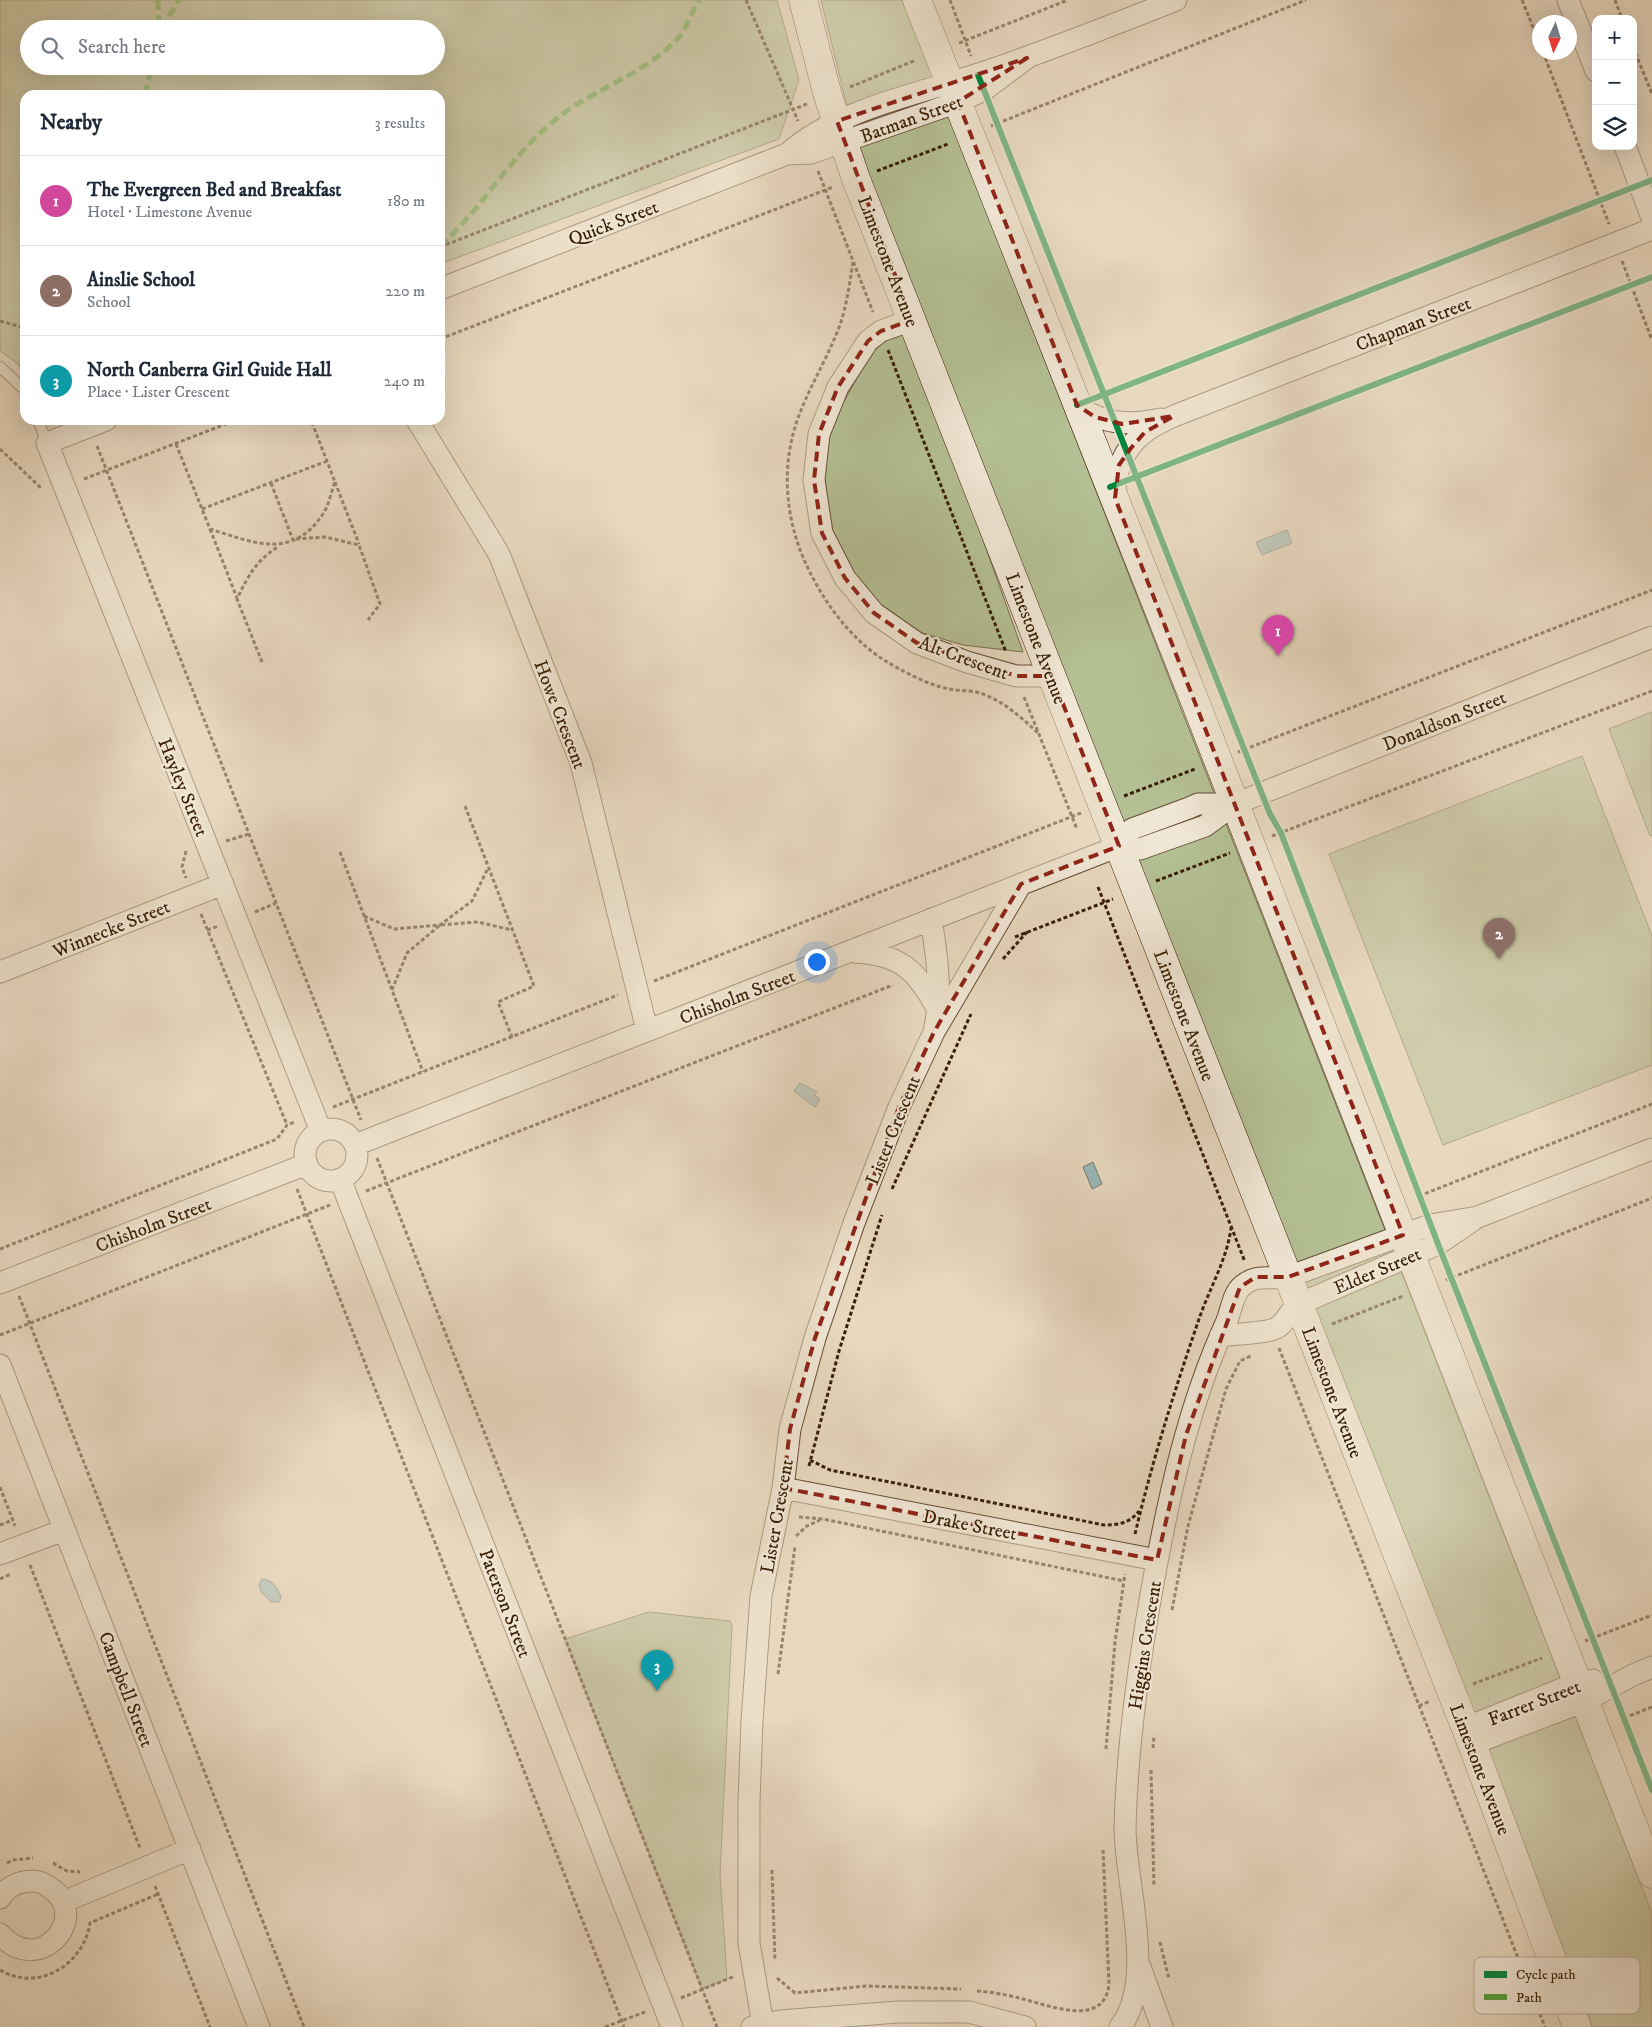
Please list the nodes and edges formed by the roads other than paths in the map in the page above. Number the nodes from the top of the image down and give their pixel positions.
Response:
1 (803, 0) edge
2 (917, 0) edge
3 (1176, 0) edge
4 (1568, 0) edge
5 (1027, 58) junction
6 (1592, 61) edge
7 (954, 92) junction
8 (840, 132) junction
9 (1626, 150) edge
10 (1652, 218) edge
11 (1652, 229) edge
12 (445, 287) edge
13 (912, 320) junction
14 (0, 367) edge
15 (20, 385) edge
16 (1077, 405) junction
17 (1174, 416) junction
18 (40, 425) edge
19 (93, 425) edge
20 (420, 425) edge
21 (47, 443) junction
22 (1115, 498) junction
23 (1652, 637) edge
24 (1052, 676) junction
25 (1235, 804) junction
26 (1119, 846) junction
27 (223, 884) junction
28 (1021, 884) junction
29 (931, 919) junction
30 (851, 952) junction
31 (0, 972) edge
32 (938, 1010) junction
33 (647, 1030) junction
34 (934, 1032) junction
35 (318, 1123) junction
36 (362, 1142) junction
37 (1652, 1149) edge
38 (298, 1167) junction
39 (340, 1179) junction
40 (1407, 1246) junction
41 (1288, 1277) junction
42 (6, 1281) edge
43 (1299, 1304) junction
44 (1220, 1336) junction
45 (0, 1365) edge
46 (793, 1490) junction
47 (64, 1530) junction
48 (0, 1554) edge
49 (1157, 1560) junction
50 (1642, 1671) edge
51 (1581, 1692) junction
52 (1468, 1736) junction
53 (190, 1849) junction
54 (1652, 1874) edge
55 (0, 1898) edge
56 (63, 1902) junction
57 (0, 1934) edge
58 (1551, 1957) edge
59 (1138, 1962) junction
60 (1572, 2014) edge
61 (765, 2024) edge
62 (259, 2027) edge
63 (672, 2027) edge
64 (1025, 2027) edge
65 (1120, 2027) edge
66 (1162, 2027) edge
67 (1577, 2027) edge

1 - 8 main road, Limestone Avenue
2 - 7 main road
3 - 5 street, Batman Street
4 - 6 street
5 - 7 street, Batman Street
5 - 7 street, Batman Street
7 - 8 street, Batman Street
7 - 16 main road
8 - 12 street, Quick Street
8 - 13 main road, Limestone Avenue
9 - 10 street
11 - 17 street, Chapman Street
13 - 24 main road, Limestone Avenue
13 - 24 street, Alt Crescent
14 - 15 lane
16 - 17 street, Chapman Street
16 - 22 main road
17 - 22 street, Chapman Street
18 - 21 lane
19 - 21 street
20 - 33 street, Howe Crescent
21 - 27 street, Hayley Street
22 - 25 main road
23 - 25 street, Donaldson Street
24 - 26 main road, Limestone Avenue
25 - 26 street, Chisholm Street
25 - 40 main road
26 - 28 street, Chisholm Street
26 - 41 main road, Limestone Avenue
27 - 31 street, Winnecke Street
27 - 35 street, Hayley Street
28 - 29 street, Chisholm Street
28 - 34 street, Lister Crescent
29 - 30 street, Chisholm Street
29 - 32 street, Lister Crescent
30 - 32 street
30 - 33 street, Chisholm Street
32 - 34 street, Lister Crescent
33 - 36 street, Chisholm Street
34 - 46 street, Lister Crescent
35 - 36 street
35 - 38 street
36 - 39 street
37 - 40 street, Elder Street
38 - 39 street
38 - 42 street, Chisholm Street
39 - 63 street, Paterson Street
40 - 41 street, Elder Street
40 - 43 street, Elder Street
40 - 51 main road
41 - 43 main road, Limestone Avenue
41 - 44 street, Higgins Crescent
43 - 44 street
43 - 52 main road, Limestone Avenue
44 - 49 street, Higgins Crescent
45 - 47 street, Campbell Street
46 - 49 street, Drake Street
46 - 61 street, Lister Crescent
47 - 48 street
47 - 53 street, Campbell Street
49 - 59 street, Higgins Crescent
50 - 51 street, Farrer Street
51 - 52 street, Farrer Street
51 - 54 main road
52 - 58 main road, Limestone Avenue
53 - 56 street
53 - 62 street, Campbell Street
55 - 56 street
56 - 57 street
59 - 65 street, Higgins Crescent
59 - 66 street, Higgins Crescent
60 - 67 main road, Limestone Avenue
61 - 64 street

